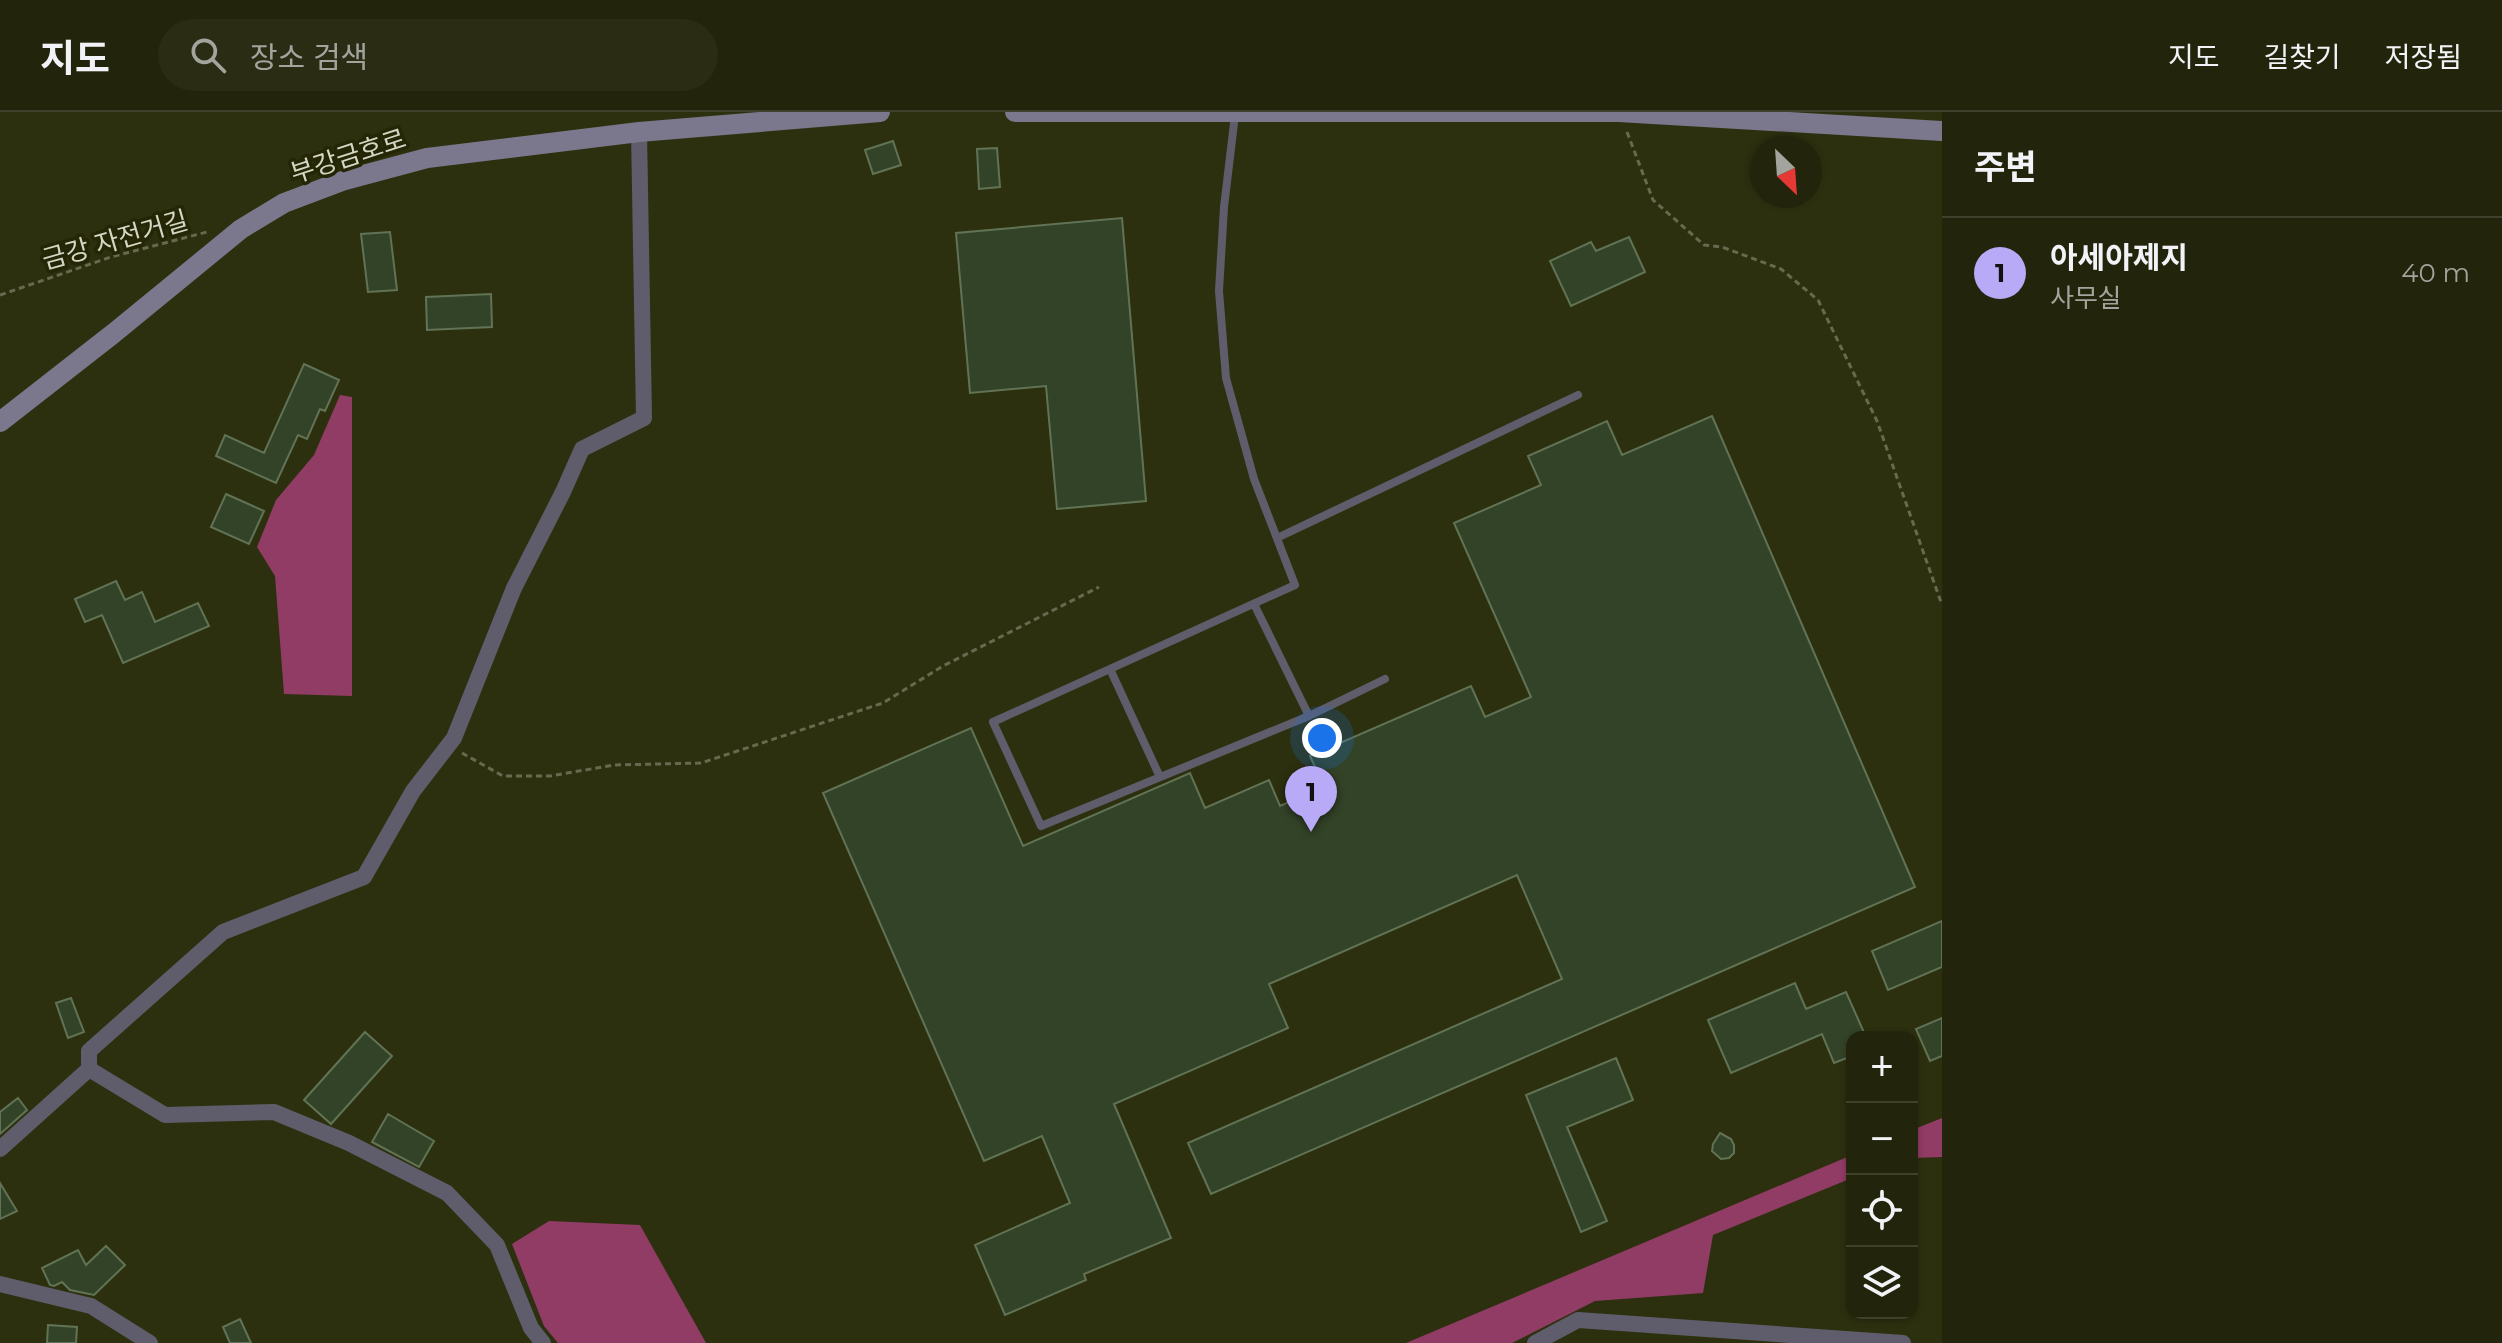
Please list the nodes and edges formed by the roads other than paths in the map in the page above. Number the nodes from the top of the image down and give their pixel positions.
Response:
1 (880, 112) edge
2 (1015, 112) edge
3 (1619, 112) edge
4 (1235, 114) edge
5 (1942, 131) edge
6 (639, 132) junction
7 (1578, 395) dead end
8 (0, 422) edge
9 (1277, 538) junction
10 (1254, 604) junction
11 (1110, 669) junction
12 (1385, 679) dead end
13 (1309, 716) junction
14 (1160, 777) junction
15 (89, 1069) junction
16 (0, 1149) edge
17 (0, 1284) edge
18 (150, 1343) edge
19 (543, 1343) edge
20 (1535, 1343) edge
21 (1903, 1343) edge

1 - 6 street, 부강금호로
2 - 4 street
3 - 4 street
3 - 5 street
4 - 9 lane
6 - 8 street, 부강금호로
6 - 15 street
7 - 9 lane
9 - 10 lane
10 - 11 lane
10 - 13 lane
11 - 14 lane
11 - 14 lane
12 - 13 lane
13 - 14 lane
15 - 16 street
15 - 19 street
17 - 18 street
20 - 21 street

